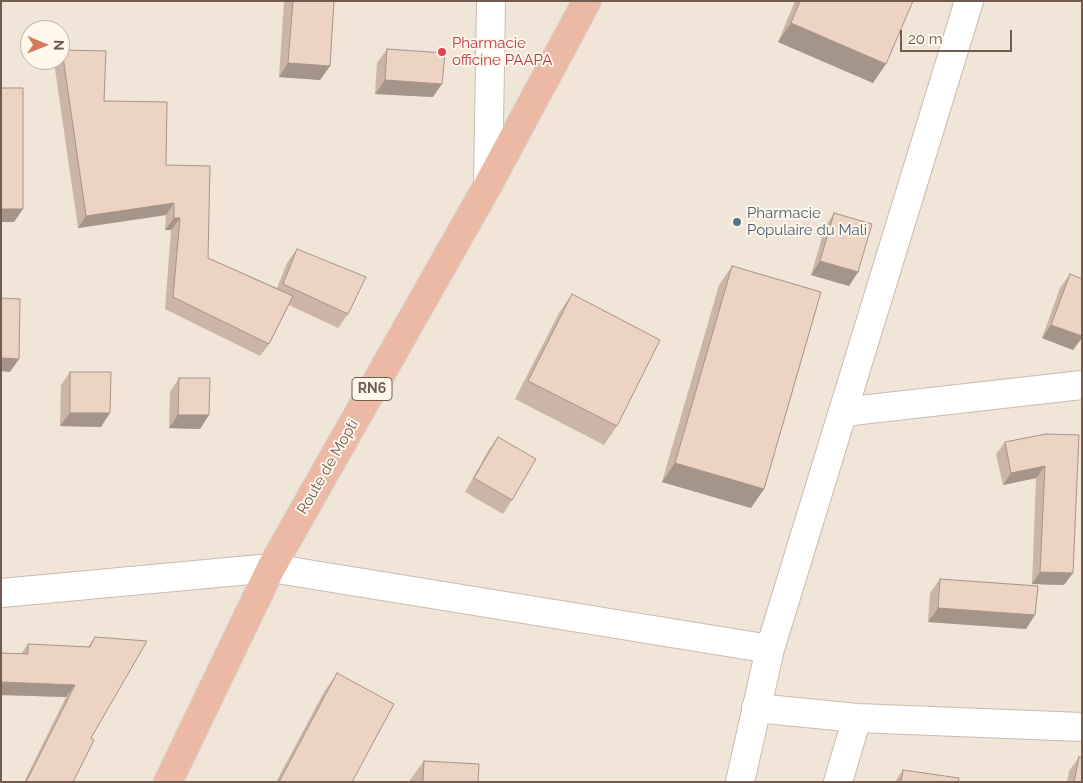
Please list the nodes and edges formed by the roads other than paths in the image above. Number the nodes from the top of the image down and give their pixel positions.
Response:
1 (491, 1) edge
2 (587, 1) edge
3 (969, 1) edge
4 (488, 185) junction
5 (1082, 385) edge
6 (843, 412) junction
7 (271, 568) junction
8 (1, 593) edge
9 (770, 649) junction
10 (756, 708) junction
11 (857, 718) junction
12 (1082, 727) edge
13 (168, 782) edge
14 (740, 782) edge
15 (838, 782) edge

1 - 4 street
2 - 4 highway, Route de Mopti / RN6
3 - 6 street
4 - 7 highway, Route de Mopti / RN6
5 - 6 street
6 - 9 street
7 - 8 street
7 - 9 street
7 - 13 highway, Route de Mopti / RN6
9 - 10 street
10 - 11 street
10 - 14 street
11 - 12 street
11 - 15 street

